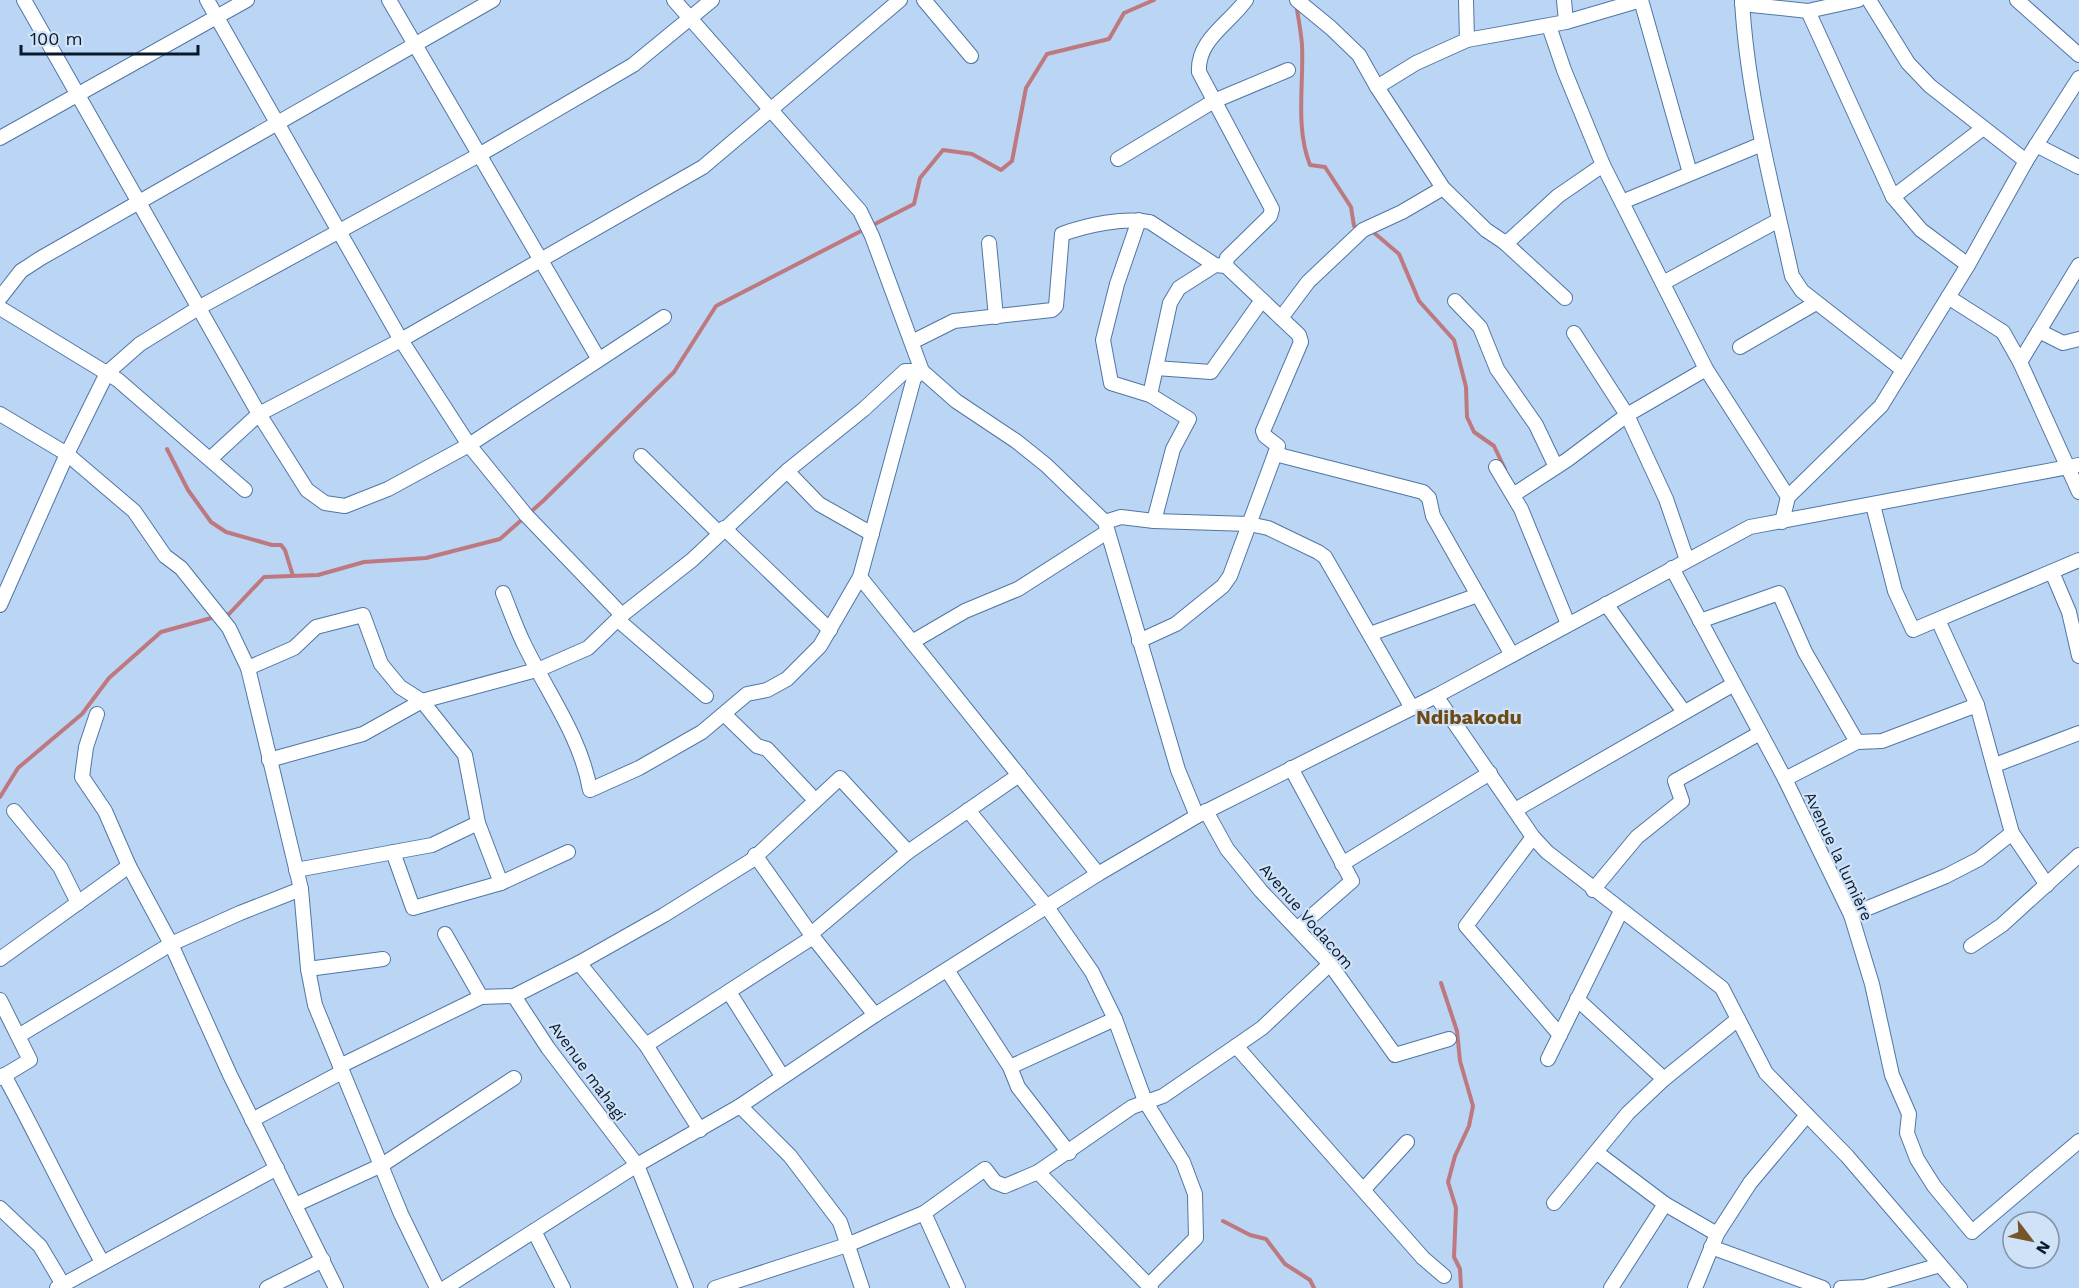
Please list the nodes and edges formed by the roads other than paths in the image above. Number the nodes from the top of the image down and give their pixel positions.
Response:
1 (24, 0) edge
2 (207, 0) edge
3 (247, 0) edge
4 (389, 0) edge
5 (493, 0) edge
6 (674, 0) edge
7 (712, 0) edge
8 (900, 0) edge
9 (924, 0) edge
10 (1246, 0) edge
11 (1297, 0) edge
12 (1466, 0) edge
13 (1563, 0) edge
14 (1641, 0) edge
15 (1858, 0) edge
16 (1869, 0) edge
17 (2017, 0) edge
18 (1742, 2) edge
19 (1808, 11) junction
20 (217, 17) junction
21 (690, 19) junction
22 (1566, 22) junction
23 (1549, 26) junction
24 (1467, 40) junction
25 (414, 43) junction
26 (2079, 55) edge
27 (971, 56) dead end
28 (1288, 70) dead end
29 (2079, 78) edge
30 (1377, 87) junction
31 (77, 95) junction
32 (1214, 102) junction
33 (769, 111) junction
34 (277, 125) junction
35 (1982, 129) junction
36 (0, 138) edge
37 (1762, 144) junction
38 (2036, 145) junction
39 (479, 155) junction
40 (1118, 159) dead end
41 (2025, 161) junction
42 (1603, 165) junction
43 (2079, 167) edge
44 (1690, 173) junction
45 (1443, 188) junction
46 (1893, 197) junction
47 (139, 202) junction
48 (1622, 202) junction
49 (1139, 220) junction
50 (1779, 220) junction
51 (340, 232) junction
52 (1504, 242) junction
53 (989, 243) dead end
54 (539, 260) junction
55 (1221, 265) junction
56 (1968, 265) junction
57 (2079, 265) edge
58 (1662, 283) junction
59 (1948, 297) junction
60 (0, 298) edge
61 (1565, 298) dead end
62 (1262, 300) junction
63 (1455, 301) dead end
64 (1816, 303) junction
65 (0, 308) edge
66 (200, 308) junction
67 (996, 316) junction
68 (664, 317) dead end
69 (1281, 318) junction
70 (2039, 331) junction
71 (1574, 333) dead end
72 (2079, 339) edge
73 (401, 340) junction
74 (912, 342) junction
75 (1740, 347) dead end
76 (598, 358) junction
77 (2020, 362) junction
78 (1156, 368) junction
79 (1706, 369) junction
80 (1903, 370) junction
81 (922, 371) junction
82 (107, 373) junction
83 (1150, 395) junction
84 (0, 414) edge
85 (259, 414) junction
86 (1627, 415) junction
87 (469, 445) junction
88 (67, 454) junction
89 (1275, 454) junction
90 (641, 456) dead end
91 (210, 459) junction
92 (1496, 467) dead end
93 (1556, 467) junction
94 (2073, 467) edge
95 (787, 471) junction
96 (245, 490) dead end
97 (2079, 492) edge
98 (1513, 495) junction
99 (1788, 497) junction
100 (1873, 505) junction
101 (1154, 521) junction
102 (1782, 522) junction
103 (1249, 524) junction
104 (1106, 527) junction
105 (721, 530) junction
106 (872, 534) junction
107 (1686, 560) junction
108 (2079, 560) edge
109 (1672, 568) junction
110 (2052, 572) junction
111 (860, 577) junction
112 (503, 593) dead end
113 (1478, 595) junction
114 (1606, 604) junction
115 (0, 605) edge
116 (620, 618) junction
117 (1938, 620) junction
118 (1700, 621) junction
119 (1568, 624) junction
120 (830, 630) junction
121 (1370, 634) junction
122 (1139, 641) junction
123 (912, 642) junction
124 (1512, 655) junction
125 (2079, 656) edge
126 (248, 668) junction
127 (540, 669) junction
128 (1734, 684) junction
129 (706, 696) dead end
130 (1436, 696) junction
131 (422, 701) junction
132 (1977, 705) junction
133 (1412, 708) junction
134 (1684, 712) junction
135 (97, 714) dead end
136 (724, 715) junction
137 (1760, 733) junction
138 (2079, 733) edge
139 (1857, 742) junction
140 (269, 760) junction
141 (1995, 765) junction
142 (1291, 768) junction
143 (1490, 773) junction
144 (1019, 775) junction
145 (1785, 779) junction
146 (814, 799) junction
147 (968, 810) junction
148 (1515, 810) junction
149 (14, 811) dead end
150 (1201, 813) junction
151 (478, 823) junction
152 (2012, 833) junction
153 (1533, 837) junction
154 (393, 852) junction
155 (568, 852) dead end
156 (908, 852) junction
157 (755, 855) junction
158 (2079, 855) edge
159 (1342, 864) junction
160 (129, 866) junction
161 (296, 870) junction
162 (1098, 874) junction
163 (501, 884) junction
164 (2047, 885) junction
165 (301, 889) junction
166 (1593, 890) junction
167 (78, 903) junction
168 (1047, 907) junction
169 (1621, 911) junction
170 (1851, 915) junction
171 (1298, 928) junction
172 (445, 934) dead end
173 (812, 935) junction
174 (171, 944) junction
175 (1971, 946) dead end
176 (0, 959) edge
177 (383, 959) dead end
178 (579, 963) junction
179 (1330, 964) junction
180 (308, 969) junction
181 (946, 970) junction
182 (729, 992) junction
183 (514, 996) junction
184 (481, 997) junction
185 (1578, 999) junction
186 (0, 1000) edge
187 (875, 1015) junction
188 (1115, 1019) junction
189 (1738, 1019) junction
190 (20, 1035) junction
191 (1560, 1035) junction
192 (1449, 1039) dead end
193 (646, 1045) junction
194 (1236, 1046) junction
195 (1548, 1059) dead end
196 (1010, 1067) junction
197 (341, 1069) junction
198 (782, 1076) junction
199 (2, 1077) edge
200 (514, 1078) dead end
201 (1664, 1079) junction
202 (1145, 1101) junction
203 (740, 1106) junction
204 (1807, 1115) junction
205 (252, 1120) junction
206 (700, 1130) junction
207 (2079, 1141) edge
208 (1407, 1142) dead end
209 (1596, 1152) junction
210 (1069, 1153) junction
211 (381, 1165) junction
212 (637, 1165) junction
213 (277, 1168) junction
214 (1038, 1172) junction
215 (1364, 1189) junction
216 (1554, 1203) dead end
217 (1665, 1204) junction
218 (295, 1205) junction
219 (0, 1208) edge
220 (924, 1213) junction
221 (534, 1231) junction
222 (1714, 1240) junction
223 (847, 1245) junction
224 (323, 1260) junction
225 (102, 1262) junction
226 (1940, 1265) junction
227 (1444, 1276) dead end
228 (62, 1287) edge
229 (1150, 1287) edge
230 (267, 1288) edge
231 (336, 1288) edge
232 (437, 1288) edge
233 (446, 1288) edge
234 (563, 1288) edge
235 (685, 1288) edge
236 (715, 1288) edge
237 (862, 1288) edge
238 (958, 1288) edge
239 (1611, 1288) edge
240 (1695, 1288) edge
241 (1824, 1288) edge
242 (1841, 1288) edge
243 (1960, 1288) edge

1 - 31 street
2 - 20 street
3 - 20 street
4 - 25 street
5 - 25 street
6 - 21 street
7 - 21 street
8 - 33 street
9 - 27 street
10 - 32 street
11 - 30 street
12 - 24 street
13 - 22 street
14 - 22 street
14 - 44 street
15 - 19 street
16 - 35 street
17 - 26 street
18 - 19 street
18 - 37 street
19 - 46 street
20 - 31 street
20 - 34 street
21 - 33 street
21 - 39 street
22 - 23 street
23 - 24 street
23 - 42 street
24 - 30 street
25 - 34 street
25 - 39 street
28 - 32 street
29 - 38 street
30 - 45 street
31 - 36 street
31 - 47 street
32 - 40 street
32 - 55 street
33 - 54 street
33 - 74 street
34 - 47 street
34 - 51 street
35 - 41 street
35 - 46 street
37 - 44 street
37 - 50 street
38 - 41 street
38 - 43 street
39 - 51 street
39 - 54 street
41 - 56 street
42 - 48 street
42 - 52 street
44 - 48 street
45 - 52 street
45 - 69 street
46 - 56 street
47 - 60 street
47 - 66 street
48 - 58 street
49 - 55 street
49 - 67 street
49 - 83 street
50 - 58 street
50 - 64 street
51 - 66 street
51 - 73 street
52 - 61 street
53 - 67 street
54 - 73 street
54 - 76 street
55 - 62 street
55 - 78 street
56 - 59 street
57 - 70 street
58 - 79 street
59 - 77 street
59 - 80 street
62 - 69 street
62 - 78 street
63 - 93 street
64 - 75 street
64 - 80 street
65 - 82 street
66 - 82 street
66 - 85 street
67 - 74 street
68 - 76 street
69 - 89 street
70 - 72 street
70 - 77 street
71 - 86 street
73 - 85 street
73 - 87 street
74 - 81 street
76 - 87 street
77 - 94 street
78 - 83 street
79 - 86 street
79 - 99 street
80 - 99 street
81 - 95 street
81 - 104 street
81 - 106 street
82 - 88 street
82 - 91 street
83 - 101 street
84 - 88 street
85 - 87 street
85 - 91 street
86 - 93 street
86 - 107 street
87 - 116 street
88 - 115 street
88 - 126 street
89 - 103 street
89 - 113 street
90 - 105 street
91 - 96 street
92 - 98 street
93 - 98 street
94 - 97 street
94 - 100 street
95 - 105 street
95 - 106 street
98 - 119 street
99 - 102 street
100 - 102 street
100 - 117 street
101 - 103 street
101 - 104 street
102 - 107 street
103 - 121 street
103 - 122 street
104 - 122 street, Avenue Vodacom
104 - 123 street
105 - 116 street
105 - 120 street
106 - 111 street
107 - 109 street
108 - 110 street
109 - 114 street
109 - 118 street, Avenue la lumière
110 - 117 street
110 - 125 street
111 - 120 street
111 - 123 street
112 - 127 street
113 - 121 street
113 - 124 street
114 - 119 street
114 - 134 street
116 - 127 street
116 - 129 street
117 - 132 street
118 - 128 street, Avenue la lumière
118 - 139 street
119 - 124 street
120 - 136 street
121 - 133 street
122 - 150 street, Avenue Vodacom
123 - 144 street
124 - 130 street
126 - 131 street
126 - 140 street
127 - 131 street
127 - 136 street
128 - 134 street
128 - 137 street, Avenue la lumière
130 - 133 street
130 - 143 street
131 - 140 street
131 - 151 street
132 - 139 street
132 - 141 street
133 - 142 street
134 - 148 street
135 - 160 street
136 - 146 street
137 - 145 street, Avenue la lumière
137 - 166 street
138 - 141 street
139 - 145 street
140 - 161 street
141 - 152 street
142 - 150 street
142 - 159 street
143 - 148 street
143 - 159 street
144 - 147 street
144 - 162 street
145 - 170 street, Avenue la lumière
146 - 156 street
146 - 157 street
147 - 156 street
147 - 168 street
148 - 153 street
149 - 167 street
150 - 162 street
150 - 171 street, Avenue Vodacom
151 - 154 street
151 - 163 street
152 - 164 street
152 - 170 street
153 - 166 street
153 - 191 street
154 - 161 street
154 - 163 street
155 - 163 street
156 - 173 street
157 - 173 street
157 - 178 street
158 - 164 street
159 - 171 street
160 - 167 street
160 - 174 street
161 - 165 street
162 - 168 street
164 - 175 street
165 - 174 street
165 - 180 street
166 - 169 street
167 - 176 street
168 - 181 street
168 - 188 street
169 - 185 street
169 - 189 street
170 - 207 street, Avenue la lumière
171 - 179 street, Avenue Vodacom
172 - 184 street
173 - 182 street
173 - 187 street
174 - 190 street
174 - 205 street
177 - 180 street
178 - 183 street
178 - 193 street
179 - 192 street, Avenue Vodacom
179 - 194 street
180 - 197 street
181 - 187 street
181 - 196 street
182 - 193 street
182 - 198 street
183 - 184 street
183 - 212 street, Avenue mahagi
184 - 197 street
185 - 191 street
185 - 201 street
186 - 190 street
187 - 198 street
188 - 196 street
188 - 202 street
189 - 201 street
189 - 204 street
190 - 199 street
191 - 195 street
193 - 206 street
194 - 202 street
194 - 215 street
196 - 210 street
197 - 205 street
197 - 211 street
198 - 203 street
199 - 225 street
200 - 211 street
201 - 209 street
202 - 210 street
202 - 229 street
203 - 206 street
203 - 223 street
204 - 222 street
204 - 226 street
205 - 213 street
206 - 212 street
208 - 215 street
209 - 216 street
209 - 217 street
210 - 214 street
211 - 218 street
211 - 232 street
212 - 221 street
212 - 235 street, Avenue mahagi
213 - 218 street
213 - 225 street
214 - 220 street
214 - 229 street
215 - 227 street
217 - 222 street
217 - 239 street
218 - 224 street
219 - 228 street
220 - 223 street
220 - 238 street
221 - 233 street
221 - 234 street
222 - 240 street
222 - 241 street
223 - 236 street
223 - 237 street
224 - 230 street
224 - 231 street
225 - 228 street
226 - 242 street
226 - 243 street

